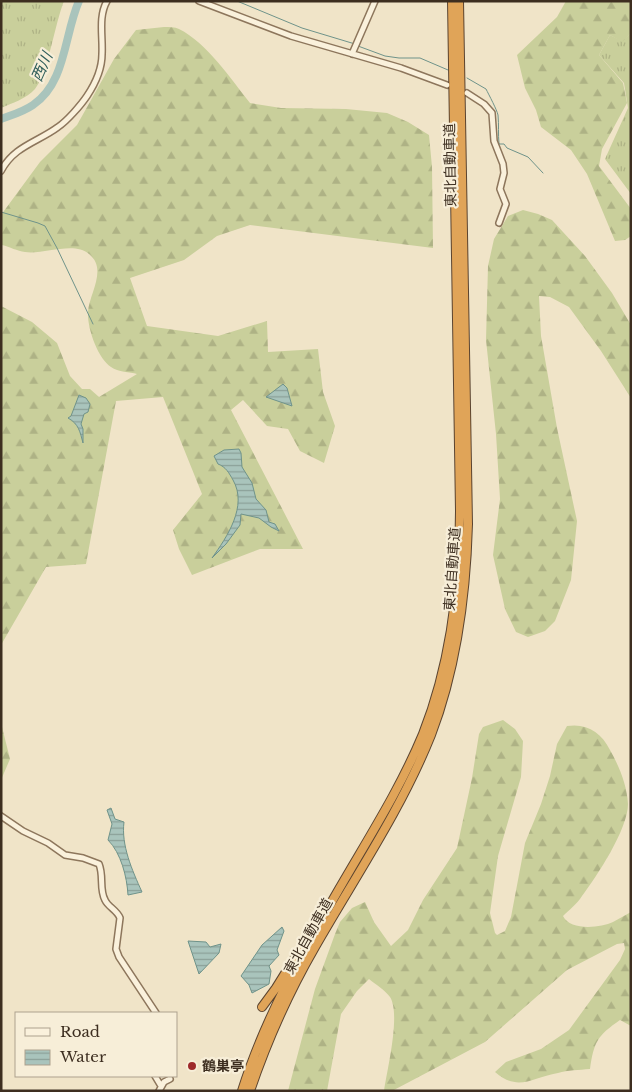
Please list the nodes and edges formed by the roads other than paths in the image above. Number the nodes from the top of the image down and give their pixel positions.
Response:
1 (107, 1) edge
2 (199, 1) edge
3 (374, 1) edge
4 (452, 1) edge
5 (459, 1) edge
6 (352, 54) junction
7 (447, 84) dead end
8 (467, 93) dead end
9 (1, 171) edge
10 (499, 223) dead end
11 (1, 816) edge
12 (343, 883) junction
13 (262, 1007) dead end
14 (155, 1012) edge
15 (170, 1079) dead end
16 (160, 1088) edge
17 (242, 1091) edge
18 (250, 1091) edge

1 - 9 street
2 - 6 street
3 - 6 street
4 - 12 highway, 東北自動車道
5 - 18 highway, 東北自動車道
6 - 7 street
8 - 10 street
11 - 14 street
12 - 13 highway
12 - 17 highway, 東北自動車道
15 - 16 street

